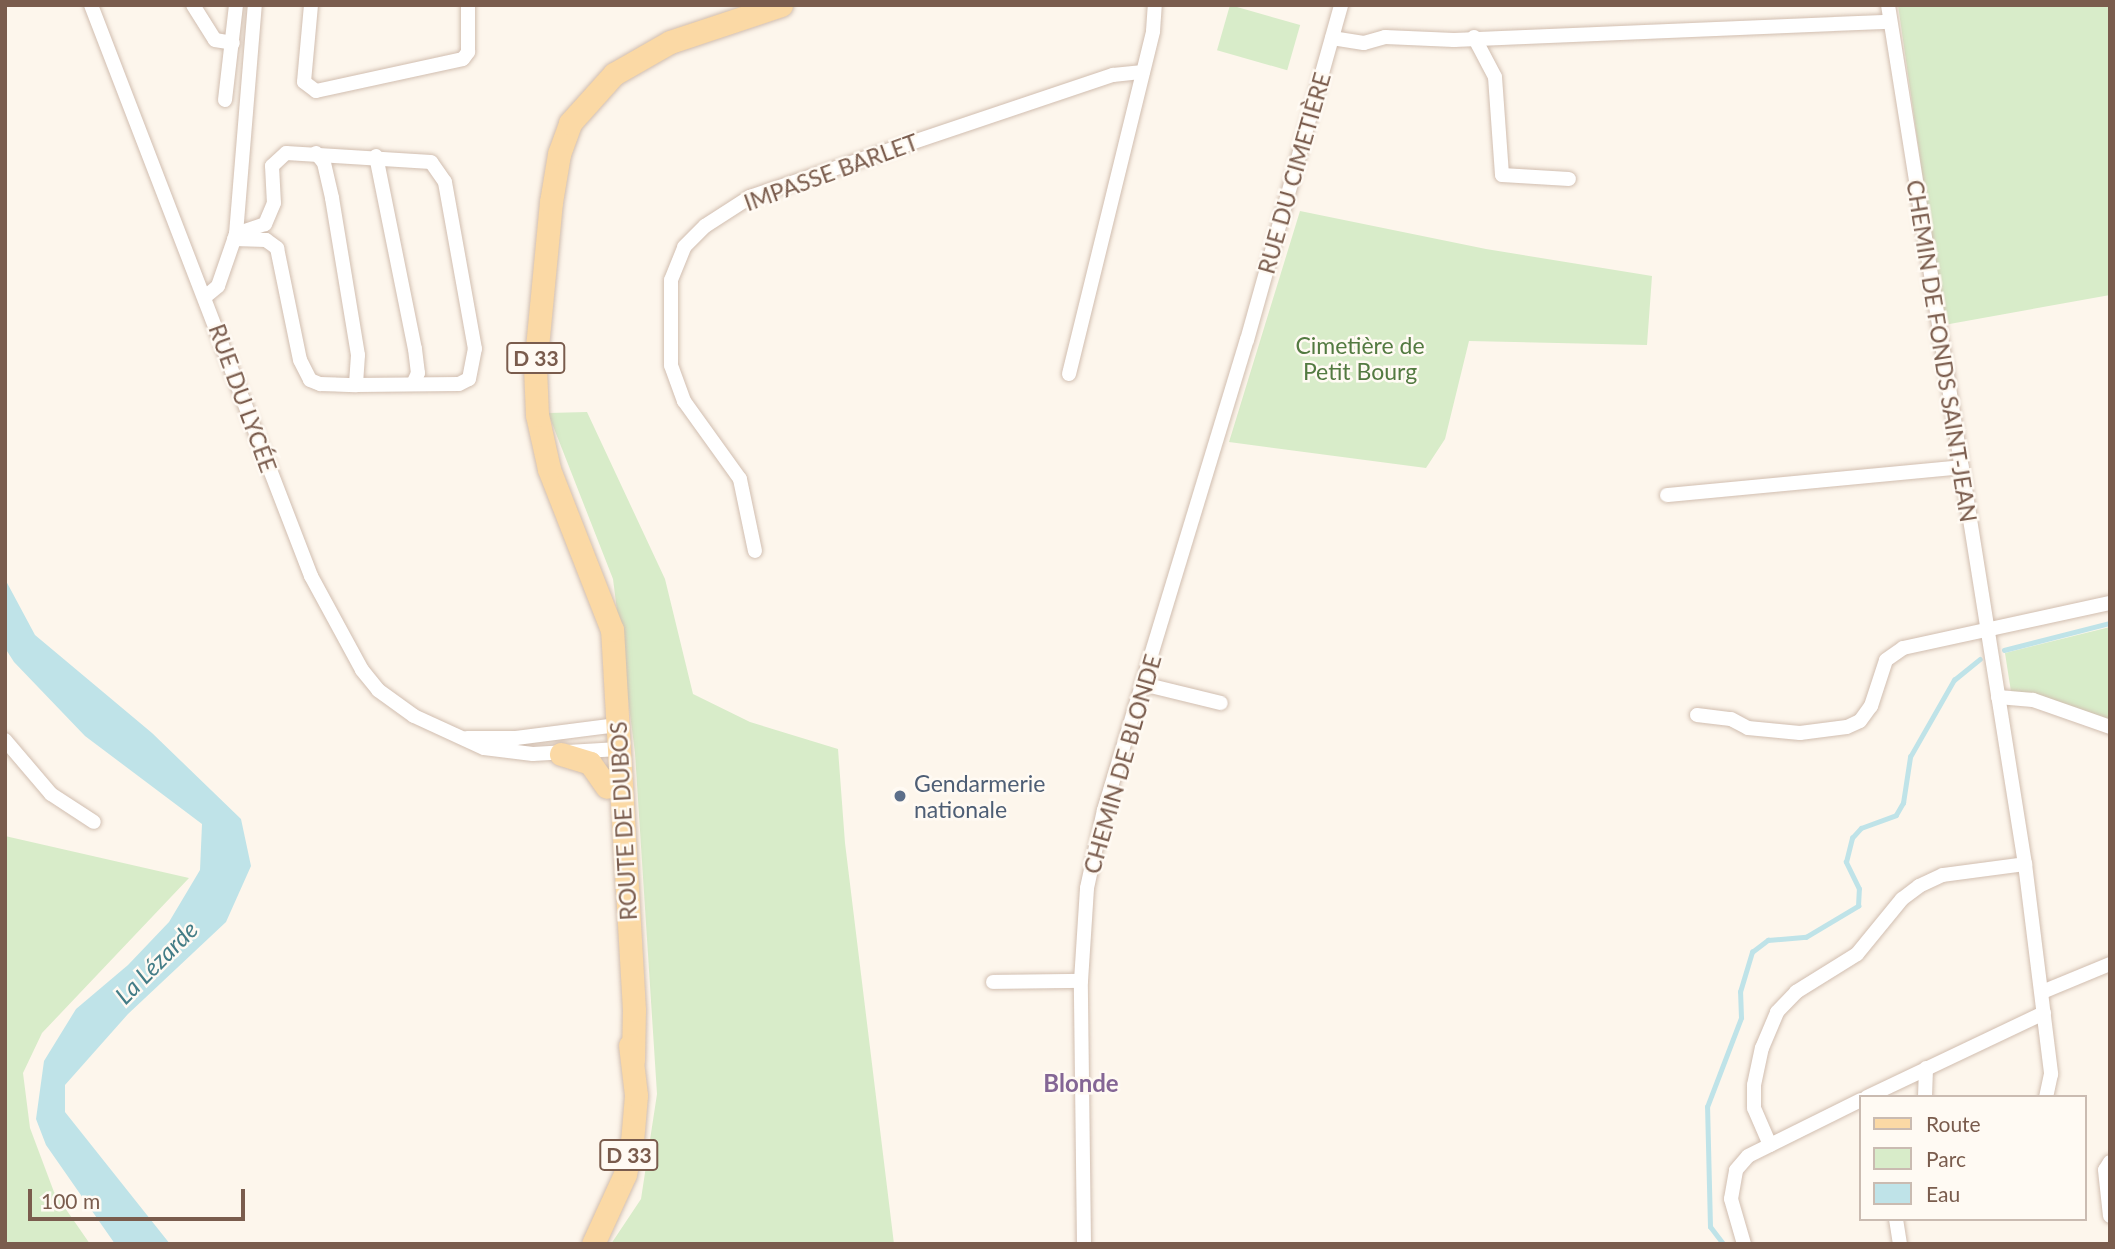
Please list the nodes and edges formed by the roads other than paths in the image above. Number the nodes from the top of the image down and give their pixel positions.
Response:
1 (91, 5) edge
2 (193, 5) edge
3 (236, 5) edge
4 (255, 5) edge
5 (312, 5) edge
6 (468, 5) edge
7 (781, 5) edge
8 (1155, 5) edge
9 (1340, 5) edge
10 (1888, 5) edge
11 (1890, 22) junction
12 (1475, 37) junction
13 (1332, 38) junction
14 (233, 43) junction
15 (1143, 72) junction
16 (225, 100) dead end
17 (316, 153) junction
18 (376, 156) junction
19 (1569, 179) dead end
20 (235, 236) junction
21 (205, 297) junction
22 (1247, 340) joint
23 (1069, 374) dead end
24 (413, 384) junction
25 (356, 385) junction
26 (1962, 467) junction
27 (1667, 495) dead end
28 (755, 551) dead end
29 (2110, 603) edge
30 (1988, 629) junction
31 (1143, 684) junction
32 (1998, 697) junction
33 (1221, 703) dead end
34 (1697, 715) dead end
35 (610, 725) junction
36 (2110, 727) edge
37 (463, 738) junction
38 (5, 740) edge
39 (612, 750) junction
40 (561, 754) junction
41 (607, 788) junction
42 (94, 822) dead end
43 (2025, 864) junction
44 (2110, 964) edge
45 (1081, 981) junction
46 (993, 982) dead end
47 (2042, 992) junction
48 (2044, 1013) junction
49 (633, 1060) junction
50 (1926, 1068) junction
51 (1871, 1095) edge
52 (1925, 1095) edge
53 (2046, 1095) edge
54 (1860, 1100) edge
55 (1770, 1145) junction
56 (2110, 1161) edge
57 (2110, 1216) edge
58 (1896, 1221) edge
59 (593, 1244) edge
60 (1084, 1244) edge
61 (1744, 1244) edge
62 (1899, 1244) edge

1 - 21 street, RUE DU LYCÉE
2 - 14 street
3 - 14 street
4 - 20 street
5 - 6 street
7 - 35 main road, ROUTE DE DUBOS / D 33
8 - 15 street
9 - 13 street, RUE DU CIMETIÈRE
10 - 11 street, CHEMIN DE FONDS SAINT-JEAN
11 - 12 street
11 - 26 street, CHEMIN DE FONDS SAINT-JEAN
12 - 13 street
12 - 19 street
13 - 22 street, RUE DU CIMETIÈRE
14 - 16 street
15 - 23 street
15 - 28 street, IMPASSE BARLET
17 - 18 street
17 - 20 street
17 - 25 street
18 - 24 street
18 - 24 street
20 - 21 street
20 - 25 street
21 - 37 street, RUE DU LYCÉE
22 - 31 street, CHEMIN DE BLONDE
24 - 25 street
26 - 27 street
26 - 30 street, CHEMIN DE FONDS SAINT-JEAN
29 - 30 street
30 - 32 street, CHEMIN DE FONDS SAINT-JEAN
30 - 34 street
31 - 33 street
31 - 45 street, CHEMIN DE BLONDE
32 - 36 street
32 - 43 street, CHEMIN DE FONDS SAINT-JEAN
35 - 37 street, RUE DU LYCÉE
35 - 39 main road, ROUTE DE DUBOS / D 33
37 - 40 street, RUE DU LYCÉE
38 - 42 street
39 - 40 street, RUE DU LYCÉE
39 - 41 main road, ROUTE DE DUBOS / D 33
39 - 49 main road, ROUTE DE DUBOS / D 33
40 - 41 main road
41 - 49 main road, ROUTE DE DUBOS / D 33
43 - 47 street, CHEMIN DE FONDS SAINT-JEAN
43 - 55 street
44 - 47 street
45 - 46 street
45 - 60 street, CHEMIN DE BLONDE
47 - 48 street, CHEMIN DE FONDS SAINT-JEAN
48 - 50 street
48 - 53 street, CHEMIN DE FONDS SAINT-JEAN
49 - 59 main road, ROUTE DE DUBOS / D 33
50 - 51 street
50 - 52 street
54 - 55 street
55 - 61 street
56 - 57 street
58 - 62 street

